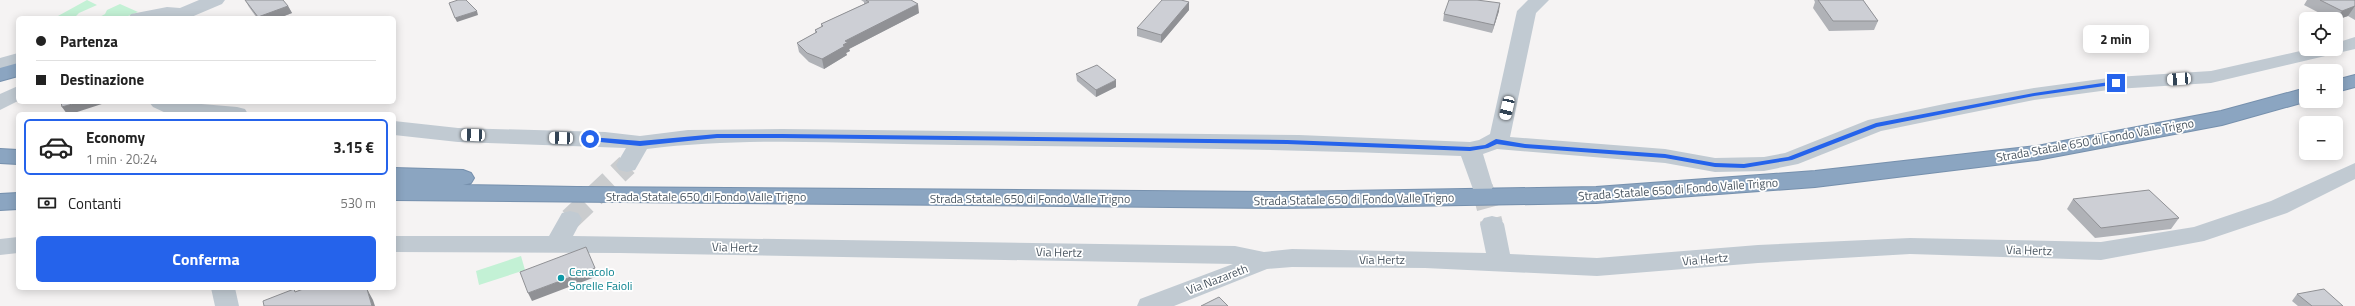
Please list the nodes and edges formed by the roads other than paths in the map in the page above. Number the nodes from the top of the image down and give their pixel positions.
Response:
1 (215, 0) edge
2 (1538, 0) edge
3 (150, 16) edge
4 (177, 16) edge
5 (2355, 43) edge
6 (2343, 47) edge
7 (2305, 56) edge
8 (16, 60) edge
9 (0, 65) edge
10 (16, 70) edge
11 (0, 75) edge
12 (2355, 81) edge
13 (2343, 84) edge
14 (16, 93) edge
15 (2299, 97) edge
16 (0, 103) edge
17 (164, 104) edge
18 (215, 112) edge
19 (396, 128) edge
20 (1496, 142) junction
21 (640, 144) junction
22 (1470, 149) junction
23 (0, 156) edge
24 (16, 157) edge
25 (627, 165) tunnel mouth
26 (2355, 170) edge
27 (396, 176) edge
28 (1482, 187) tunnel mouth
29 (396, 192) edge
30 (577, 195) junction
31 (16, 201) edge
32 (0, 202) edge
33 (570, 220) tunnel mouth
34 (1492, 224) tunnel mouth
35 (396, 244) edge
36 (557, 244) junction
37 (16, 245) edge
38 (0, 247) edge
39 (1264, 261) junction
40 (1500, 262) junction
41 (223, 290) edge
42 (227, 306) edge
43 (1149, 306) edge

1 - 4 street
2 - 20 street
3 - 4 street
5 - 6 street
7 - 20 street
8 - 9 street
10 - 11 highway
12 - 13 highway
14 - 16 street
15 - 30 highway, Strada Statale 650 di Fondo Valle Trigno
17 - 18 street
19 - 21 street
20 - 22 street
21 - 22 street
21 - 25 street
22 - 28 street
23 - 24 highway
26 - 40 street, Via Hertz
27 - 30 highway
29 - 30 highway, Strada Statale 650 di Fondo Valle Trigno
31 - 32 highway
33 - 36 street
34 - 40 street
35 - 36 street, Via Hertz
36 - 39 street, Via Hertz
37 - 38 street
39 - 40 street, Via Hertz
39 - 43 street, Via Nazareth
41 - 42 street

